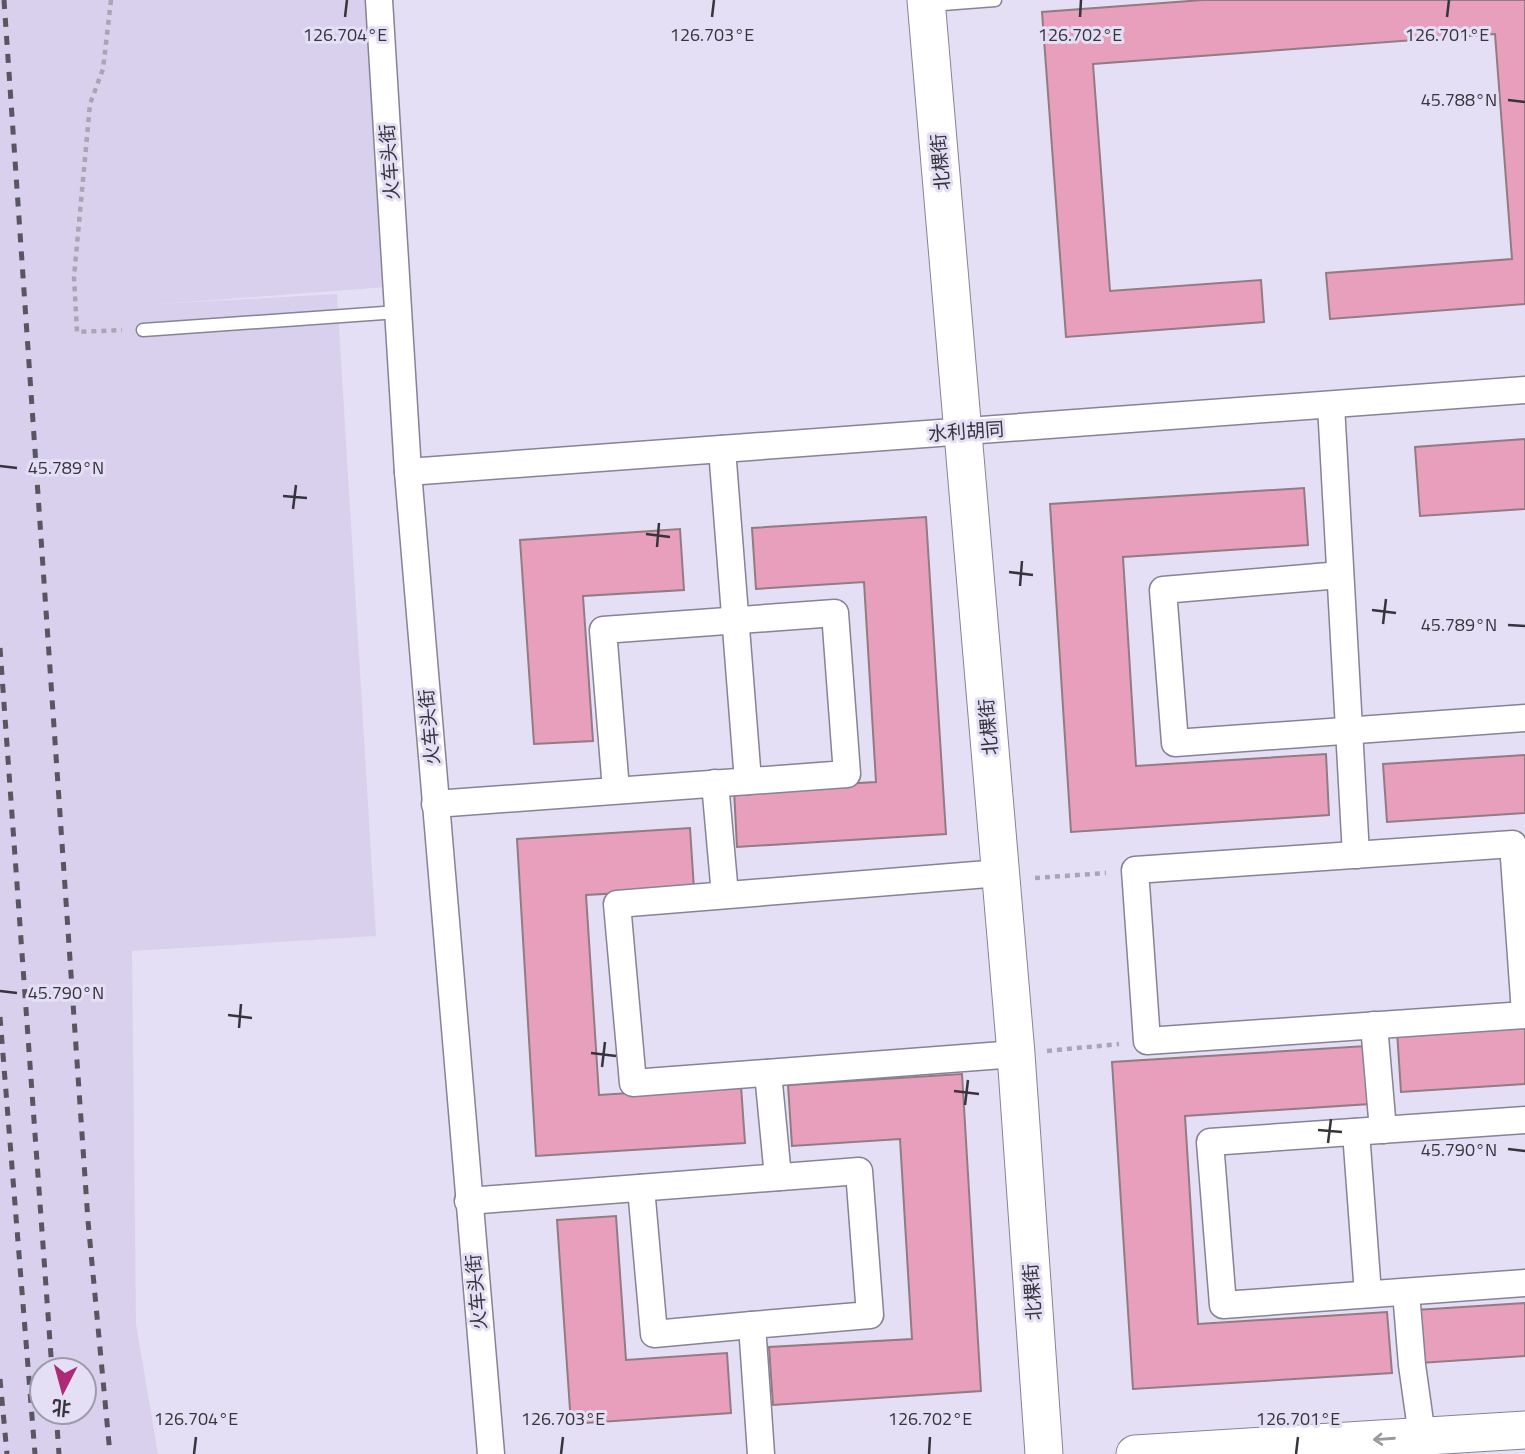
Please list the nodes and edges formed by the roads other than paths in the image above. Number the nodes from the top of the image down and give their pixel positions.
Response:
1 (379, 0) edge
2 (995, 0) edge
3 (926, 3) edge
4 (398, 312) junction
5 (144, 330) road end
6 (1525, 390) edge
7 (1331, 405) junction
8 (963, 431) junction
9 (722, 449) junction
10 (408, 472) junction
11 (1340, 575) junction
12 (736, 621) junction
13 (1525, 719) edge
14 (1349, 731) junction
15 (748, 781) junction
16 (715, 783) junction
17 (616, 790) junction
18 (435, 804) junction
19 (1356, 855) junction
20 (1001, 876) junction
21 (725, 895) junction
22 (1525, 1014) edge
23 (1374, 1025) junction
24 (1016, 1054) junction
25 (768, 1073) junction
26 (1525, 1120) edge
27 (1383, 1130) junction
28 (1356, 1132) junction
29 (778, 1177) junction
30 (641, 1188) junction
31 (468, 1201) junction
32 (1525, 1283) edge
33 (1406, 1292) junction
34 (1368, 1294) junction
35 (752, 1325) junction
36 (1525, 1430) edge
37 (1422, 1436) junction
38 (491, 1454) edge
39 (761, 1454) edge
40 (1044, 1454) edge
41 (1135, 1454) edge

1 - 4 street, 火车头街
2 - 3 lane
3 - 8 street, 北棵街
4 - 5 lane
4 - 10 street, 火车头街
6 - 7 street, 水利胡同
7 - 8 street, 水利胡同
7 - 11 street
8 - 9 street, 水利胡同
8 - 20 street, 北棵街
9 - 10 street, 水利胡同
9 - 12 street
10 - 18 street, 火车头街
11 - 14 street
11 - 14 street
12 - 15 street
12 - 15 street
12 - 17 street
13 - 14 street
14 - 19 street
15 - 16 street
16 - 17 street
16 - 21 street
17 - 18 street
18 - 31 street, 火车头街
19 - 22 street
19 - 23 street
20 - 21 street
20 - 24 street, 北棵街
21 - 25 street
22 - 23 street
23 - 27 street
24 - 25 street
24 - 40 street, 北棵街
25 - 29 street
26 - 27 street
27 - 28 street
28 - 34 street
28 - 34 street
29 - 30 street
29 - 35 street
30 - 31 street
30 - 35 street
31 - 38 street, 火车头街
32 - 33 street
33 - 34 street
33 - 37 street
35 - 39 street
36 - 37 street
37 -> 41 street

